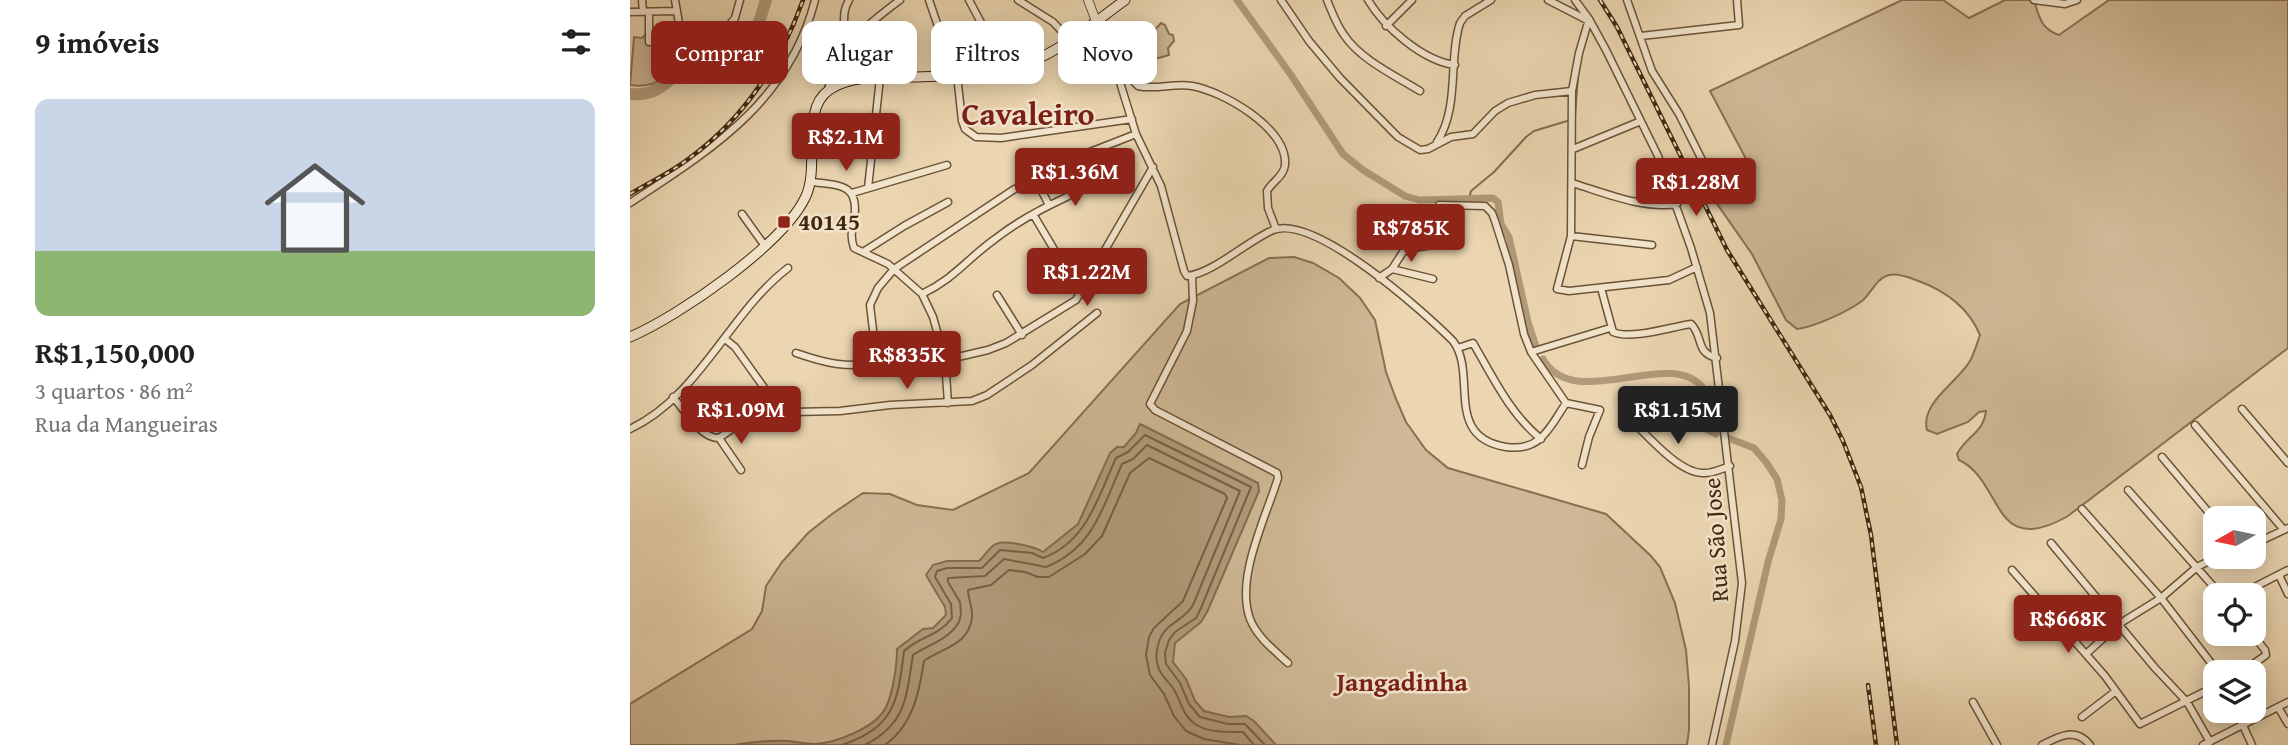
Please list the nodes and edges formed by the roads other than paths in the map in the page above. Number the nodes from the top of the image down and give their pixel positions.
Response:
1 (642, 0) edge
2 (675, 0) edge
3 (740, 0) edge
4 (815, 0) edge
5 (849, 0) edge
6 (900, 0) edge
7 (929, 0) edge
8 (969, 0) edge
9 (1018, 0) edge
10 (1088, 0) edge
11 (1125, 0) edge
12 (1282, 0) edge
13 (1327, 0) edge
14 (1368, 0) edge
15 (1412, 0) edge
16 (1491, 0) edge
17 (1548, 0) edge
18 (1575, 0) edge
19 (1627, 0) edge
20 (1737, 0) edge
21 (2034, 0) edge
22 (2077, 0) edge
23 (676, 11) junction
24 (630, 12) edge
25 (646, 12) junction
26 (1589, 20) junction
27 (843, 21) edge
28 (873, 21) edge
29 (936, 21) edge
30 (980, 21) edge
31 (1096, 21) joint
32 (1386, 26) junction
33 (1058, 27) edge
34 (1641, 36) junction
35 (649, 42) dead end
36 (1455, 65) junction
37 (829, 84) edge
38 (843, 84) edge
39 (879, 84) edge
40 (958, 84) edge
41 (1121, 84) edge
42 (1136, 84) edge
43 (828, 91) junction
44 (1419, 91) dead end
45 (1572, 91) junction
46 (1132, 119) junction
47 (1641, 121) junction
48 (1136, 134) junction
49 (1434, 145) junction
50 (1573, 149) junction
51 (947, 165) dead end
52 (1153, 167) junction
53 (1035, 178) junction
54 (1105, 179) dead end
55 (812, 182) junction
56 (1713, 182) dead end
57 (1572, 183) junction
58 (868, 188) junction
59 (853, 197) junction
60 (948, 202) dead end
61 (630, 203) edge
62 (1677, 204) junction
63 (1049, 205) junction
64 (1439, 205) dead end
65 (742, 214) dead end
66 (1033, 214) junction
67 (1276, 229) junction
68 (1571, 236) junction
69 (1445, 243) dead end
70 (1652, 245) dead end
71 (765, 246) junction
72 (1055, 251) dead end
73 (863, 252) junction
74 (1697, 267) junction
75 (788, 268) dead end
76 (894, 269) junction
77 (1392, 269) junction
78 (1190, 276) junction
79 (1379, 278) junction
80 (1433, 279) dead end
81 (1601, 288) junction
82 (922, 294) junction
83 (997, 295) dead end
84 (1097, 313) dead end
85 (1610, 328) junction
86 (1022, 335) junction
87 (630, 337) edge
88 (725, 339) junction
89 (1458, 348) junction
90 (1531, 352) junction
91 (796, 353) dead end
92 (1717, 358) junction
93 (945, 360) junction
94 (673, 397) junction
95 (1566, 403) junction
96 (948, 404) junction
97 (2242, 409) dead end
98 (757, 417) dead end
99 (1631, 420) dead end
100 (2195, 425) dead end
101 (630, 429) edge
102 (719, 438) junction
103 (1541, 439) junction
104 (2162, 457) dead end
105 (2288, 463) edge
106 (1582, 465) dead end
107 (1730, 466) junction
108 (741, 470) dead end
109 (2128, 490) dead end
110 (2203, 506) edge
111 (2082, 509) dead end
112 (2286, 529) edge
113 (2266, 538) edge
114 (2051, 543) dead end
115 (2203, 564) edge
116 (2197, 567) junction
117 (2012, 570) dead end
118 (2288, 570) edge
119 (2279, 575) junction
120 (2211, 583) edge
121 (2263, 583) edge
122 (2288, 594) edge
123 (2161, 598) junction
124 (2119, 624) junction
125 (2086, 653) junction
126 (2209, 660) edge
127 (1288, 663) dead end
128 (2116, 691) junction
129 (2203, 693) edge
130 (1973, 702) dead end
131 (2187, 702) junction
132 (2288, 702) edge
133 (2278, 707) junction
134 (2082, 717) dead end
135 (2241, 723) edge
136 (2288, 724) edge
137 (2242, 726) junction
138 (2206, 743) edge
139 (1712, 745) edge
140 (1997, 745) edge
141 (2042, 745) edge
142 (2090, 745) edge
143 (2252, 745) edge

1 - 25 street
2 - 23 street
3 - 23 street
4 - 61 street
5 - 27 street
6 - 28 street
7 - 29 street
8 - 30 street
9 - 33 street
10 - 31 street
11 - 31 main road
12 - 49 street
13 - 44 street
14 - 32 street
15 - 32 street
16 - 36 street
17 - 26 street
18 - 26 street, Rua São Jose
19 - 34 street
20 - 34 street
21 - 22 street
23 - 25 street
24 - 25 street
25 - 35 street
26 - 45 street
26 - 47 street, Rua São Jose
32 - 36 street
34 - 56 street
36 - 49 street
37 - 43 street
38 - 43 main road
39 - 58 street
40 - 46 street
41 - 46 street
42 - 67 street
43 - 55 main road
45 - 49 street
45 - 50 street
46 - 48 street
47 - 50 street
47 - 62 street, Rua São Jose
48 - 52 street
48 - 53 street
50 - 57 street
51 - 58 street
52 - 78 street
52 - 86 street
53 - 63 street
53 - 76 street
54 - 63 street
55 - 59 street
55 - 71 main road
57 - 62 street
57 - 68 street
58 - 59 street
59 - 73 street
60 - 73 street
62 - 74 street, Rua São Jose
63 - 66 street
64 - 90 street
65 - 71 street
66 - 72 street
66 - 82 street
67 - 78 street
67 - 79 street
68 - 70 street
68 - 81 street
69 - 77 street
71 - 87 main road
73 - 76 street
74 - 81 street
74 - 92 street, Rua São Jose
75 - 88 street
76 - 82 street
76 - 91 street
77 - 79 street
77 - 80 street
78 - 127 street
79 - 89 street
81 - 85 street
82 - 93 street
83 - 86 street
84 - 96 street
85 - 90 street
85 - 92 street
86 - 93 street
88 - 94 street
88 - 96 street
89 - 103 street
89 - 103 street
90 - 95 street
92 - 107 street, Rua São Jose
93 - 96 street
94 - 101 street
94 - 102 street
95 - 103 street
95 - 106 street
97 - 105 street
98 - 102 street
99 - 107 street
100 - 112 street
102 - 108 street
104 - 110 street
107 - 139 street, Rua São Jose
109 - 116 street
111 - 123 street
112 - 113 street
114 - 124 street
115 - 116 street
116 - 120 street
116 - 123 street
117 - 125 street
118 - 119 street
119 - 121 street
119 - 122 street
123 - 124 street
123 - 126 street
124 - 125 street
124 - 131 street
125 - 128 street
128 - 131 street
128 - 134 street
129 - 131 street
130 - 140 street
131 - 138 street
132 - 133 street
133 - 136 street
133 - 137 street
135 - 137 street
137 - 138 street
137 - 143 street
141 - 142 street

